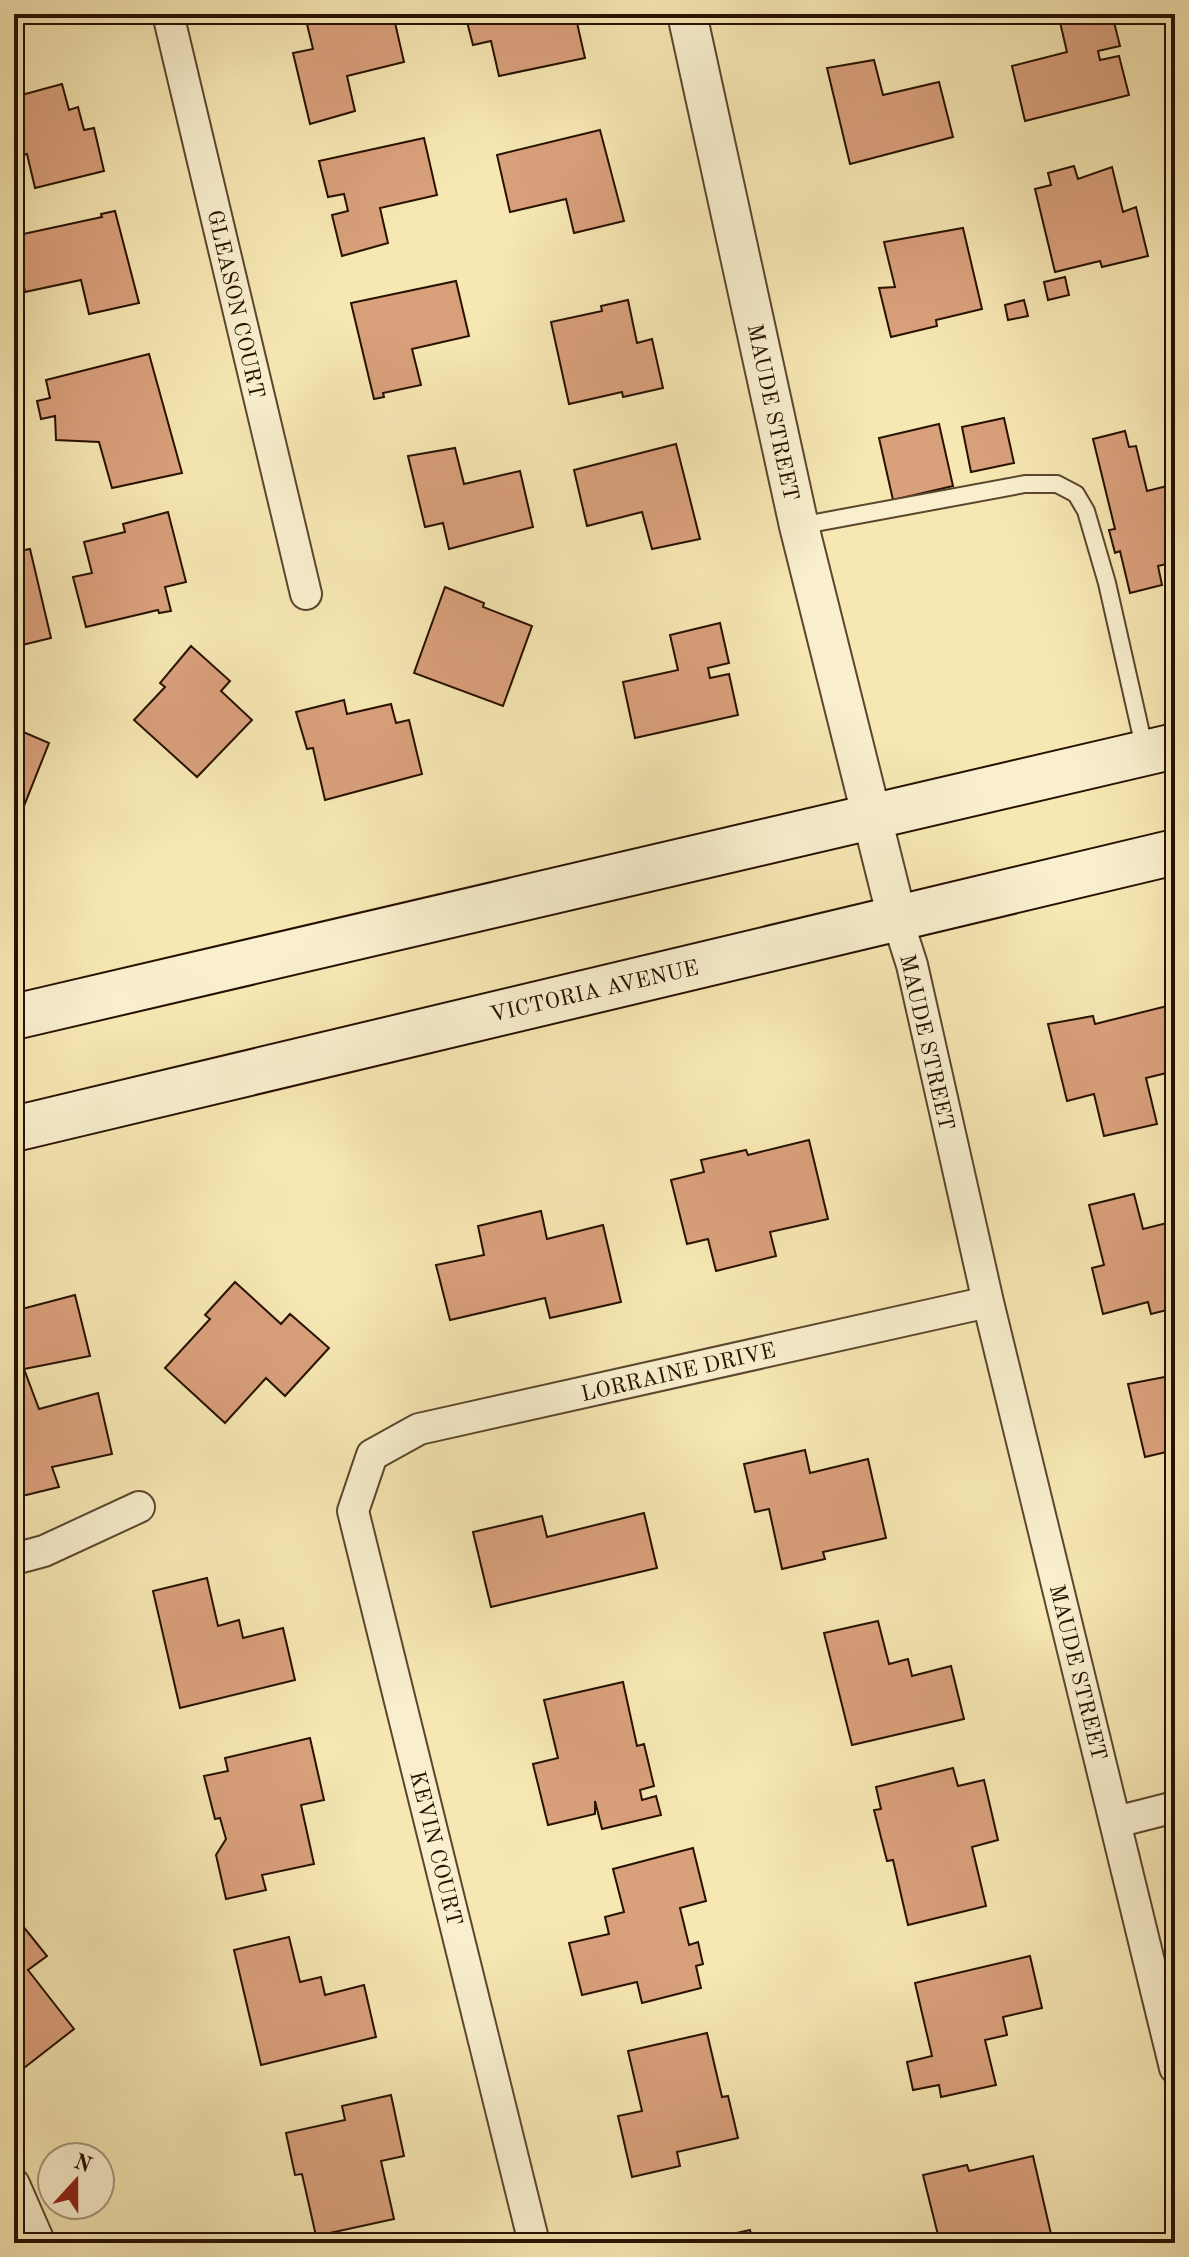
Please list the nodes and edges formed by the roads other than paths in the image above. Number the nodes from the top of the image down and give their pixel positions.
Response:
1 (168, 14) edge
2 (687, 14) edge
3 (799, 526) junction
4 (306, 594) dead end
5 (1160, 750) edge
6 (869, 815) junction
7 (1175, 852) edge
8 (897, 918) junction
9 (14, 1017) edge
10 (14, 1129) edge
11 (988, 1302) junction
12 (372, 1455) joint
13 (139, 1507) dead end
14 (14, 1559) edge
15 (1175, 1807) edge
16 (1116, 1822) junction
17 (1175, 2068) edge
18 (14, 2184) edge
19 (38, 2239) dead end
20 (534, 2243) edge

1 - 4 street, GLEASON COURT
2 - 3 street, MAUDE STREET
3 - 5 lane
3 - 6 street, MAUDE STREET
5 - 6 main road
6 - 8 street, MAUDE STREET
6 - 9 main road
7 - 8 main road, VICTORIA AVENUE
8 - 10 main road, VICTORIA AVENUE
8 - 11 street, MAUDE STREET
11 - 12 street, LORRAINE DRIVE
11 - 16 street, MAUDE STREET
12 - 20 street, KEVIN COURT
13 - 14 street
15 - 16 street
16 - 17 street, MAUDE STREET
18 - 19 street

